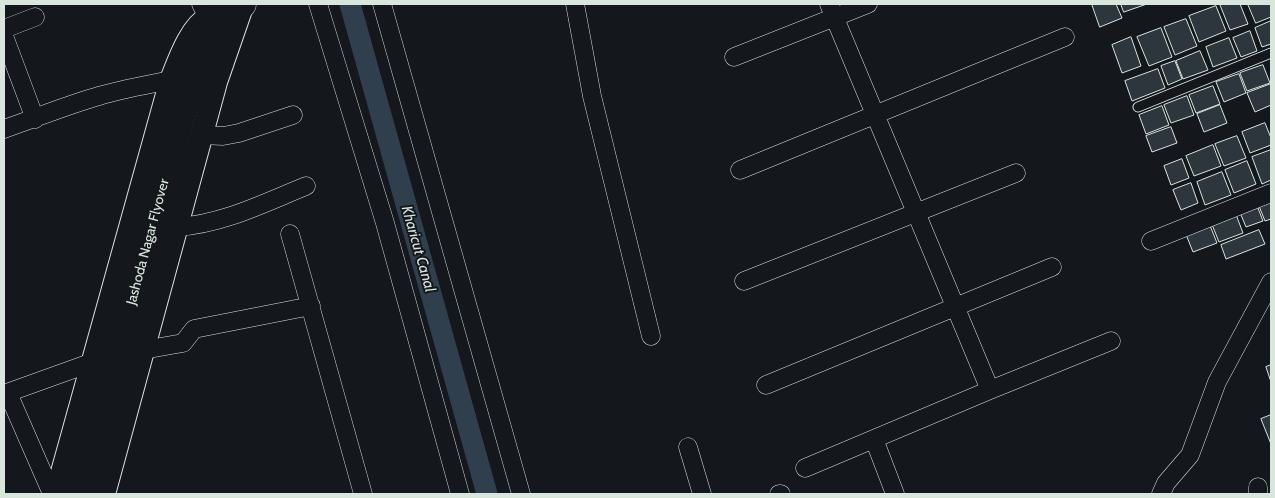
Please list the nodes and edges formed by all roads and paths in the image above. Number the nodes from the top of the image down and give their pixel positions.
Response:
1 (242, 4) edge
2 (318, 4) edge
3 (382, 4) edge
4 (575, 4) edge
5 (868, 4) edge
6 (832, 10) edge
7 (35, 17) dead end
8 (207, 18) edge
9 (4, 29) edge
10 (4, 36) edge
11 (1065, 37) dead end
12 (1271, 53) edge
13 (734, 58) dead end
14 (171, 80) junction
15 (1138, 107) dead end
16 (875, 114) junction
17 (293, 115) dead end
18 (35, 119) junction
19 (4, 129) edge
20 (202, 134) junction
21 (740, 170) dead end
22 (1016, 173) dead end
23 (306, 186) dead end
24 (1271, 193) edge
25 (916, 213) junction
26 (177, 226) junction
27 (290, 234) dead end
28 (1151, 241) dead end
29 (1052, 267) dead end
30 (744, 281) dead end
31 (1271, 282) edge
32 (1266, 301) edge
33 (311, 306) junction
34 (955, 307) junction
35 (651, 336) dead end
36 (1111, 341) dead end
37 (143, 350) junction
38 (93, 362) junction
39 (766, 385) dead end
40 (990, 390) junction
41 (6, 393) edge
42 (874, 439) junction
43 (688, 447) dead end
44 (805, 468) dead end
45 (54, 494) edge
46 (80, 494) edge
47 (104, 494) edge
48 (363, 494) edge
49 (460, 494) edge
50 (521, 494) edge
51 (702, 494) edge
52 (895, 494) edge
53 (1161, 494) edge

1 - 8 main road, Jashoda Nagar Flyover
1 - 20 street
2 - 49 street
3 - 50 street
4 - 35 street
5 - 6 street
6 - 13 street
6 - 16 street
7 - 9 street
8 - 14 street
8 - 46 main road, Jashoda Nagar Flyover
10 - 18 street
11 - 16 street
12 - 15 lane
14 - 18 street
14 - 38 street
16 - 21 street
16 - 25 street
17 - 20 street
18 - 19 street
20 - 26 street
22 - 25 street
23 - 26 street
24 - 28 street
25 - 30 street
25 - 34 street
26 - 37 street
27 - 33 street
29 - 34 street
31 - 32 street
32 - 53 street
33 - 37 street
33 - 48 street
34 - 39 street
34 - 40 street
36 - 40 street
37 - 47 street
38 - 41 street
38 - 45 street
40 - 42 street
41 - 45 street
42 - 44 street
42 - 52 street
43 - 51 street

